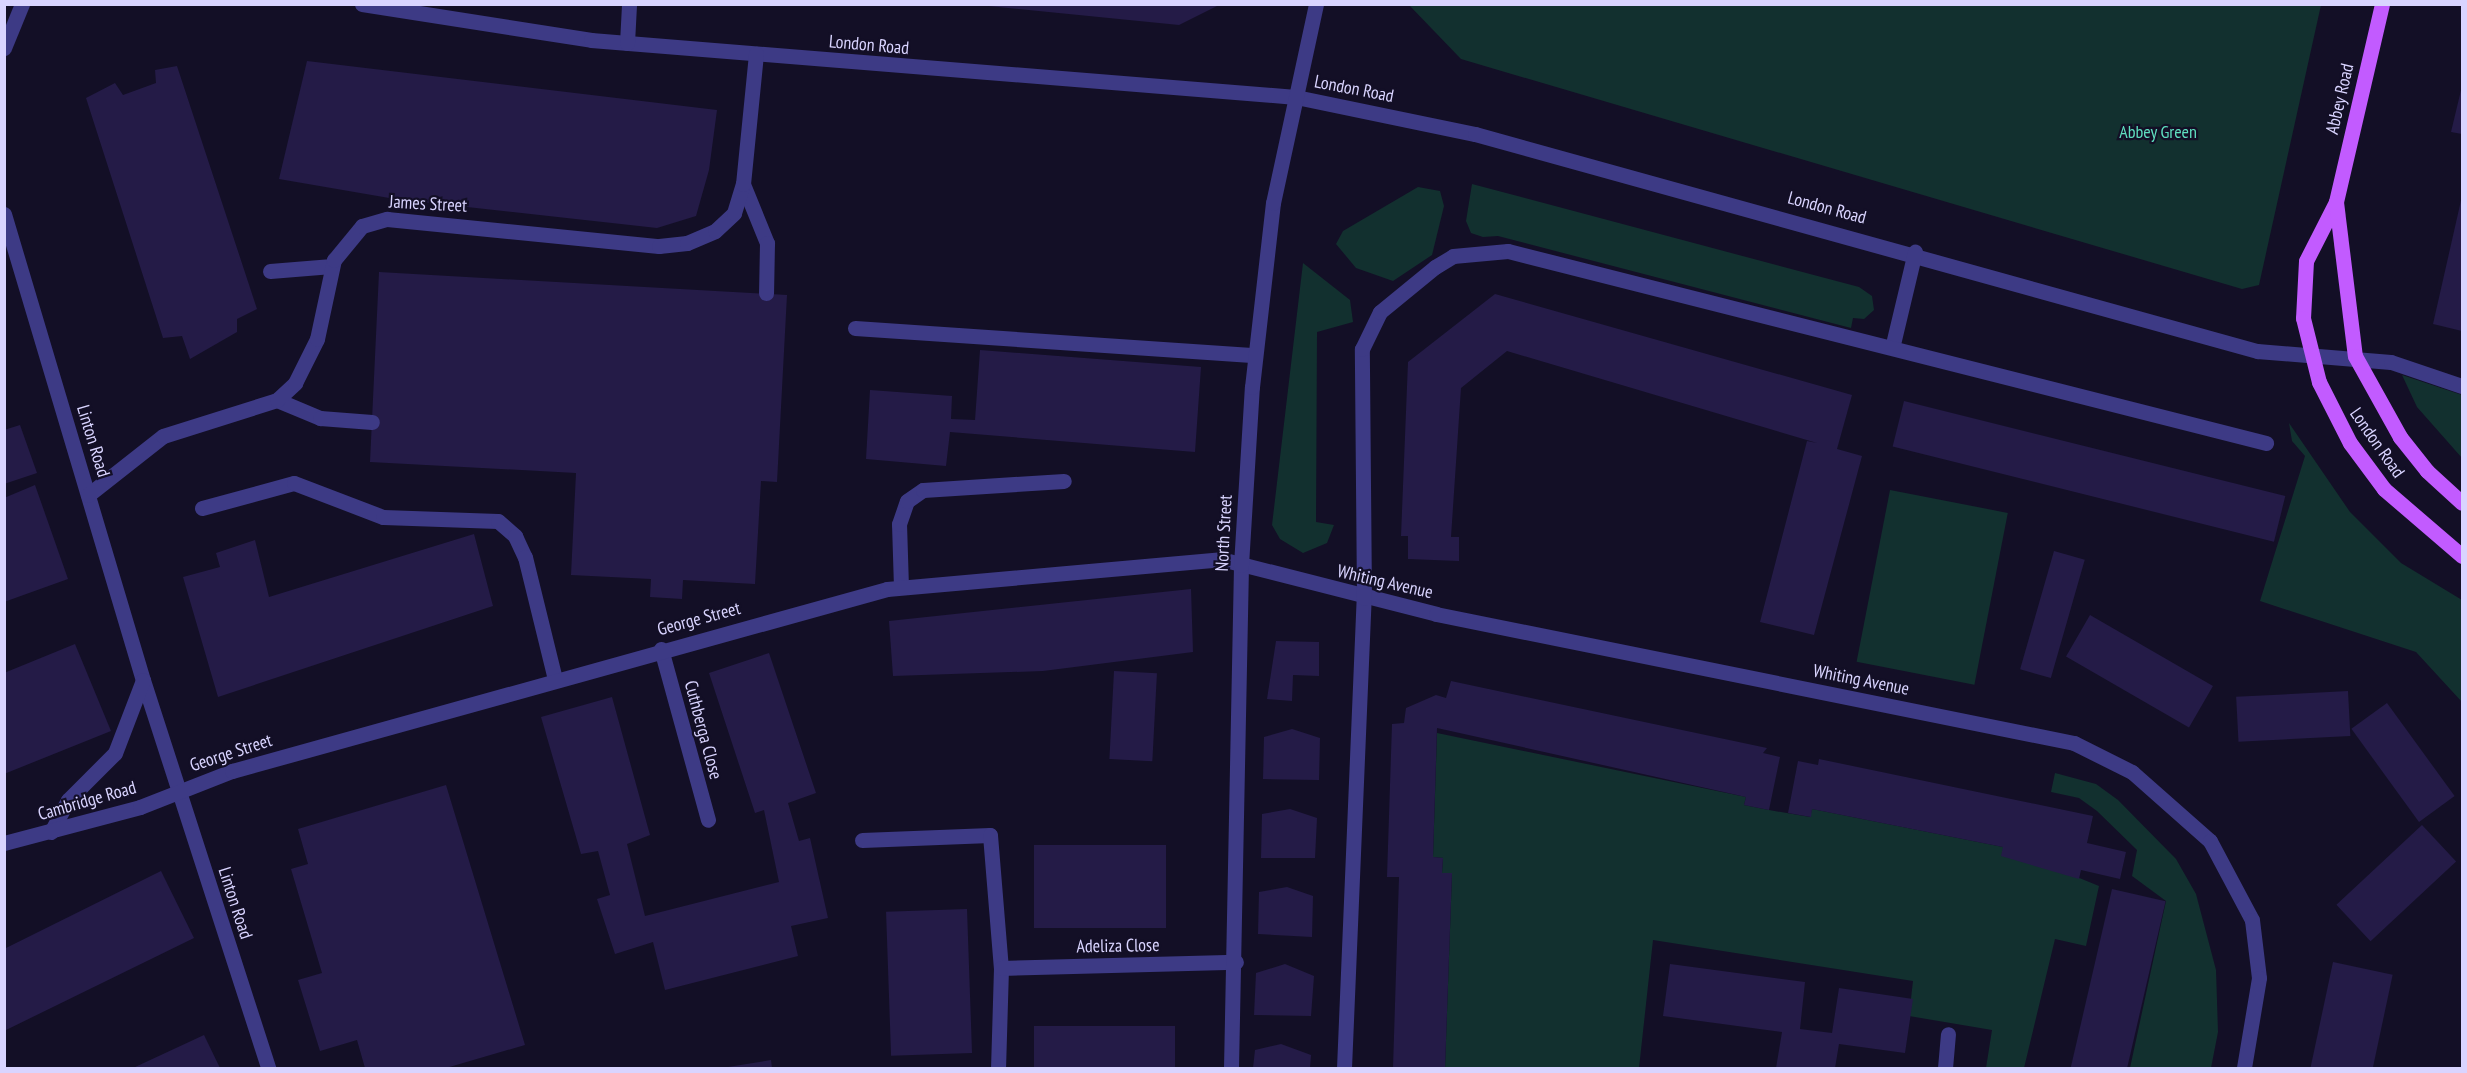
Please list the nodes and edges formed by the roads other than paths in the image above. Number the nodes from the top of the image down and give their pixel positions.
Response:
1 (22, 4) edge
2 (362, 4) edge
3 (629, 4) edge
4 (1316, 4) edge
5 (2382, 4) edge
6 (627, 43) junction
7 (4, 48) edge
8 (756, 54) junction
9 (1296, 97) junction
10 (743, 184) junction
11 (2336, 202) junction
12 (4, 214) edge
13 (1915, 252) junction
14 (333, 266) junction
15 (270, 271) dead end
16 (766, 293) dead end
17 (855, 328) dead end
18 (1893, 344) junction
19 (1255, 355) junction
20 (2355, 356) junction
21 (2313, 359) junction
22 (2463, 386) edge
23 (277, 400) junction
24 (372, 422) dead end
25 (2266, 444) dead end
26 (1064, 481) dead end
27 (88, 495) junction
28 (2463, 502) edge
29 (202, 508) dead end
30 (2463, 556) edge
31 (1241, 565) junction
32 (901, 587) junction
33 (1364, 598) junction
34 (661, 649) junction
35 (143, 680) junction
36 (555, 680) junction
37 (180, 791) junction
38 (708, 820) dead end
39 (51, 832) junction
40 (862, 840) dead end
41 (4, 843) edge
42 (1236, 962) junction
43 (1000, 968) junction
44 (1948, 1034) dead end
45 (268, 1068) edge
46 (998, 1068) edge
47 (1231, 1068) edge
48 (1344, 1068) edge
49 (1945, 1068) edge
50 (2244, 1068) edge

1 - 7 street
2 - 6 street, London Road
3 - 6 street
4 - 9 street, North Street
5 - 11 main road, Abbey Road
6 - 8 street, London Road
8 - 9 street, London Road
8 - 10 street, James Street
9 - 13 street, London Road
9 - 19 street, North Street
10 - 14 street, James Street
10 - 16 street
11 - 20 main road, Abbey Road
11 - 21 main road, Abbey Road
12 - 27 street, Linton Road
13 - 18 street
13 - 21 street, London Road
14 - 15 street
14 - 23 street, James Street
17 - 19 street
18 - 25 street
18 - 33 street
19 - 31 street, North Street
20 - 21 street, London Road
20 - 22 street
20 - 28 main road, London Road
21 - 30 main road, London Road
23 - 24 street
23 - 27 street
26 - 32 street
27 - 35 street, Linton Road
29 - 36 street
31 - 32 street, George Street
31 - 33 street, Whiting Avenue
31 - 42 street, North Street
32 - 34 street, George Street
33 - 48 street
33 - 50 street, Whiting Avenue
34 - 36 street, George Street
34 - 38 street, Cuthberga Close
35 - 37 street, Linton Road
35 - 39 street
36 - 37 street, George Street
37 - 39 street, Cambridge Road
37 - 45 street, Linton Road
39 - 41 street, Cambridge Road
40 - 43 street
42 - 43 street, Adeliza Close
42 - 47 street, North Street
43 - 46 street
44 - 49 street

